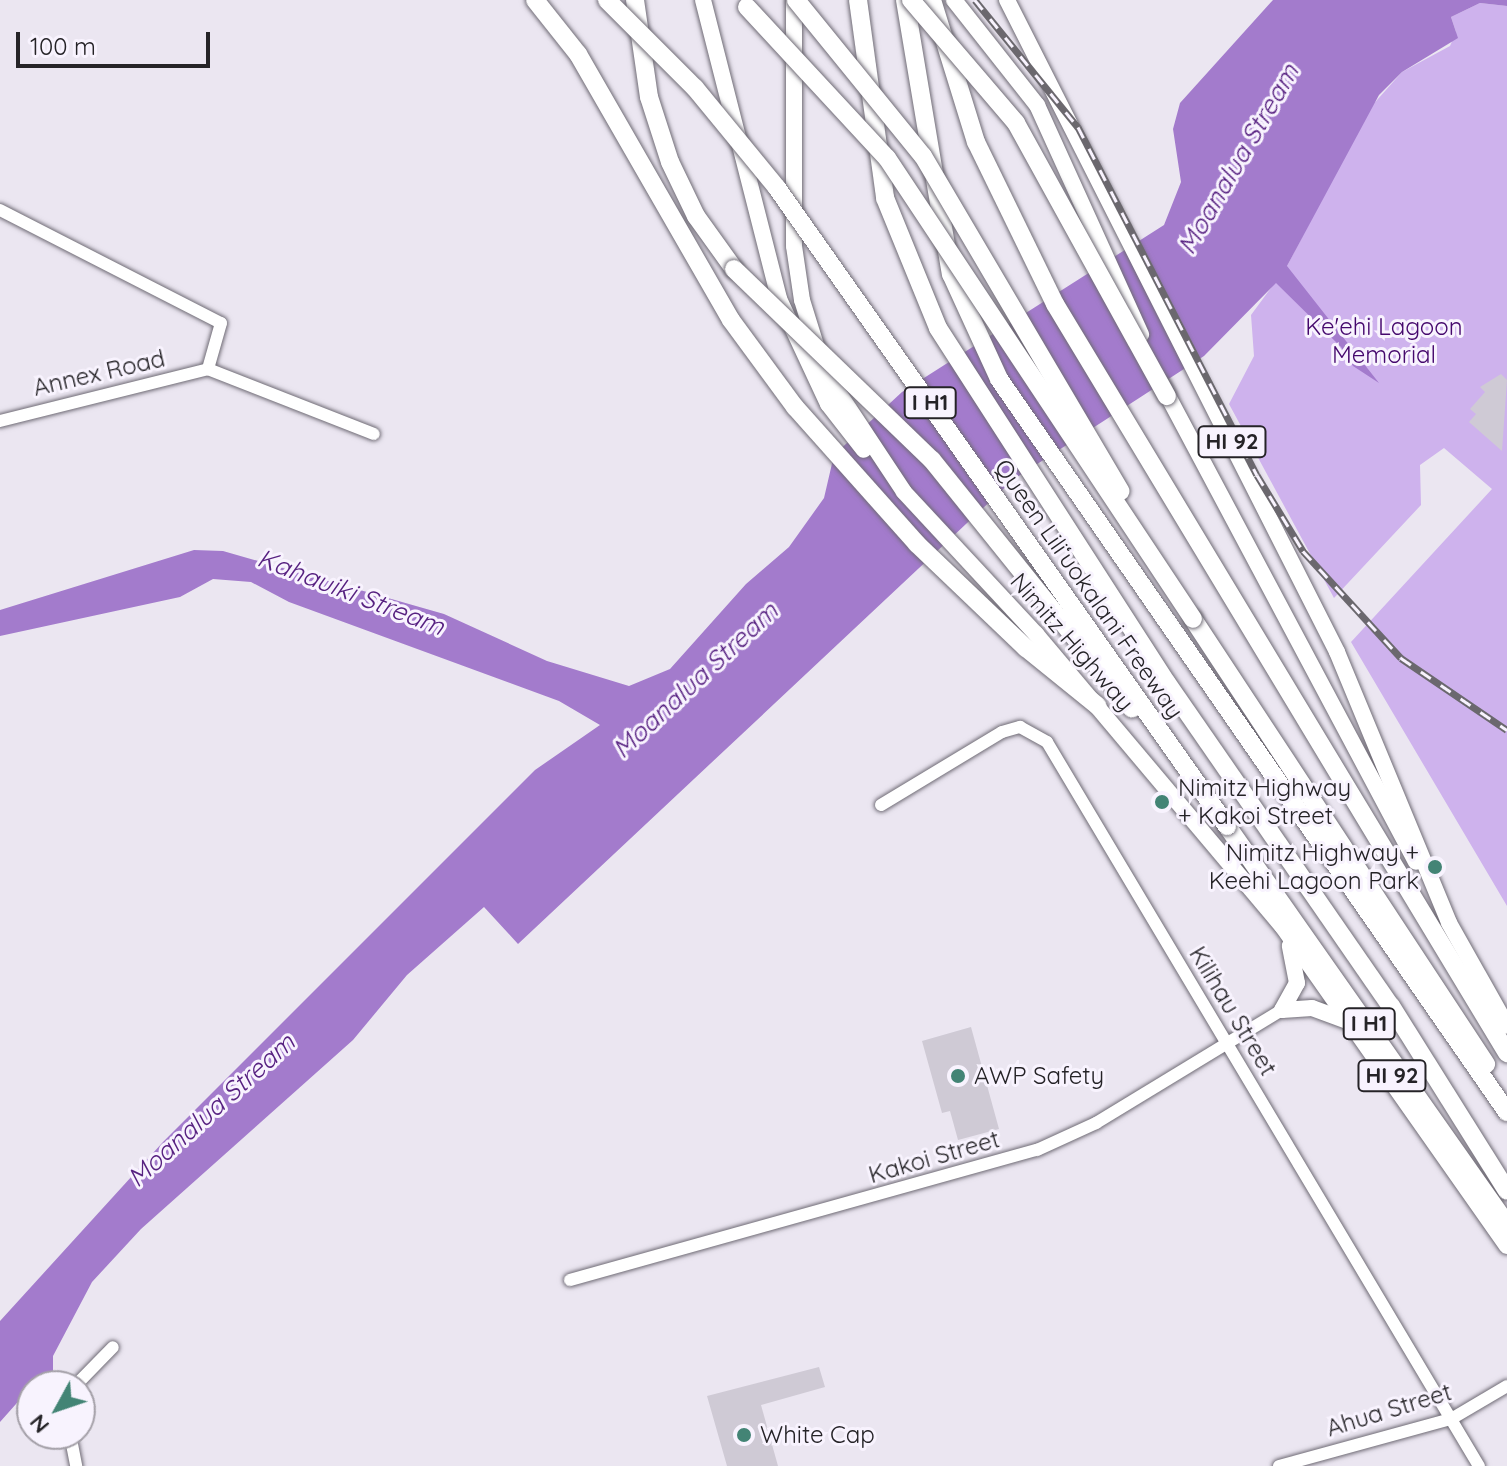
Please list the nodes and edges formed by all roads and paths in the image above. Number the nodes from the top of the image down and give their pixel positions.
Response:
1 (535, 0) edge
2 (607, 0) edge
3 (635, 0) edge
4 (703, 0) edge
5 (738, 0) edge
6 (795, 0) edge
7 (858, 0) edge
8 (908, 0) edge
9 (932, 0) edge
10 (954, 0) edge
11 (1007, 0) edge
12 (0, 210) edge
13 (208, 369) junction
14 (1167, 396) junction
15 (0, 421) edge
16 (374, 434) dead end
17 (904, 492) junction
18 (1193, 619) junction
19 (1098, 706) junction
20 (881, 805) dead end
21 (1227, 826) junction
22 (1449, 923) junction
23 (1282, 926) junction
24 (1282, 1010) junction
25 (1356, 1025) junction
26 (1507, 1026) edge
27 (1227, 1044) junction
28 (1507, 1053) edge
29 (1507, 1097) edge
30 (1507, 1112) edge
31 (1507, 1191) edge
32 (1507, 1225) edge
33 (1507, 1246) edge
34 (570, 1280) dead end
35 (113, 1347) dead end
36 (91, 1370) edge
37 (1507, 1386) edge
38 (1451, 1419) junction
39 (1279, 1466) edge
40 (1479, 1466) edge

1 - 19 highway
2 - 21 highway, Queen Liliʻuokalani Freeway / I H1, bridge
3 - 21 highway, bridge
4 - 17 main road, bridge
5 - 18 highway, bridge
6 - 17 main road, Nimitz Highway / HI 92, bridge
6 - 18 highway, bridge
7 - 31 highway
8 - 14 highway, bridge
8 - 30 highway, bridge
9 - 28 highway, bridge
10 - 14 main road, bridge
11 - 22 main road, HI 92
12 - 13 street
13 - 15 street, Annex Road
13 - 16 street
14 - 22 main road
17 - 19 main road, Nimitz Highway / HI 92
18 - 29 highway
19 - 23 main road, Nimitz Highway / HI 92
20 - 27 street, Kilihau Street
21 - 32 highway, Queen Liliʻuokalani Freeway / I H1
22 - 26 main road, HI 92
23 - 24 main road
23 - 25 main road, Nimitz Highway / HI 92
24 - 25 main road
24 - 27 street, Kakoi Street
25 - 33 main road, Nimitz Highway / HI 92
27 - 34 street, Kakoi Street
27 - 38 street, Kilihau Street
35 - 36 street
37 - 38 street, Ahua Street
38 - 39 street, Ahua Street
38 - 40 street, Kilihau Street

